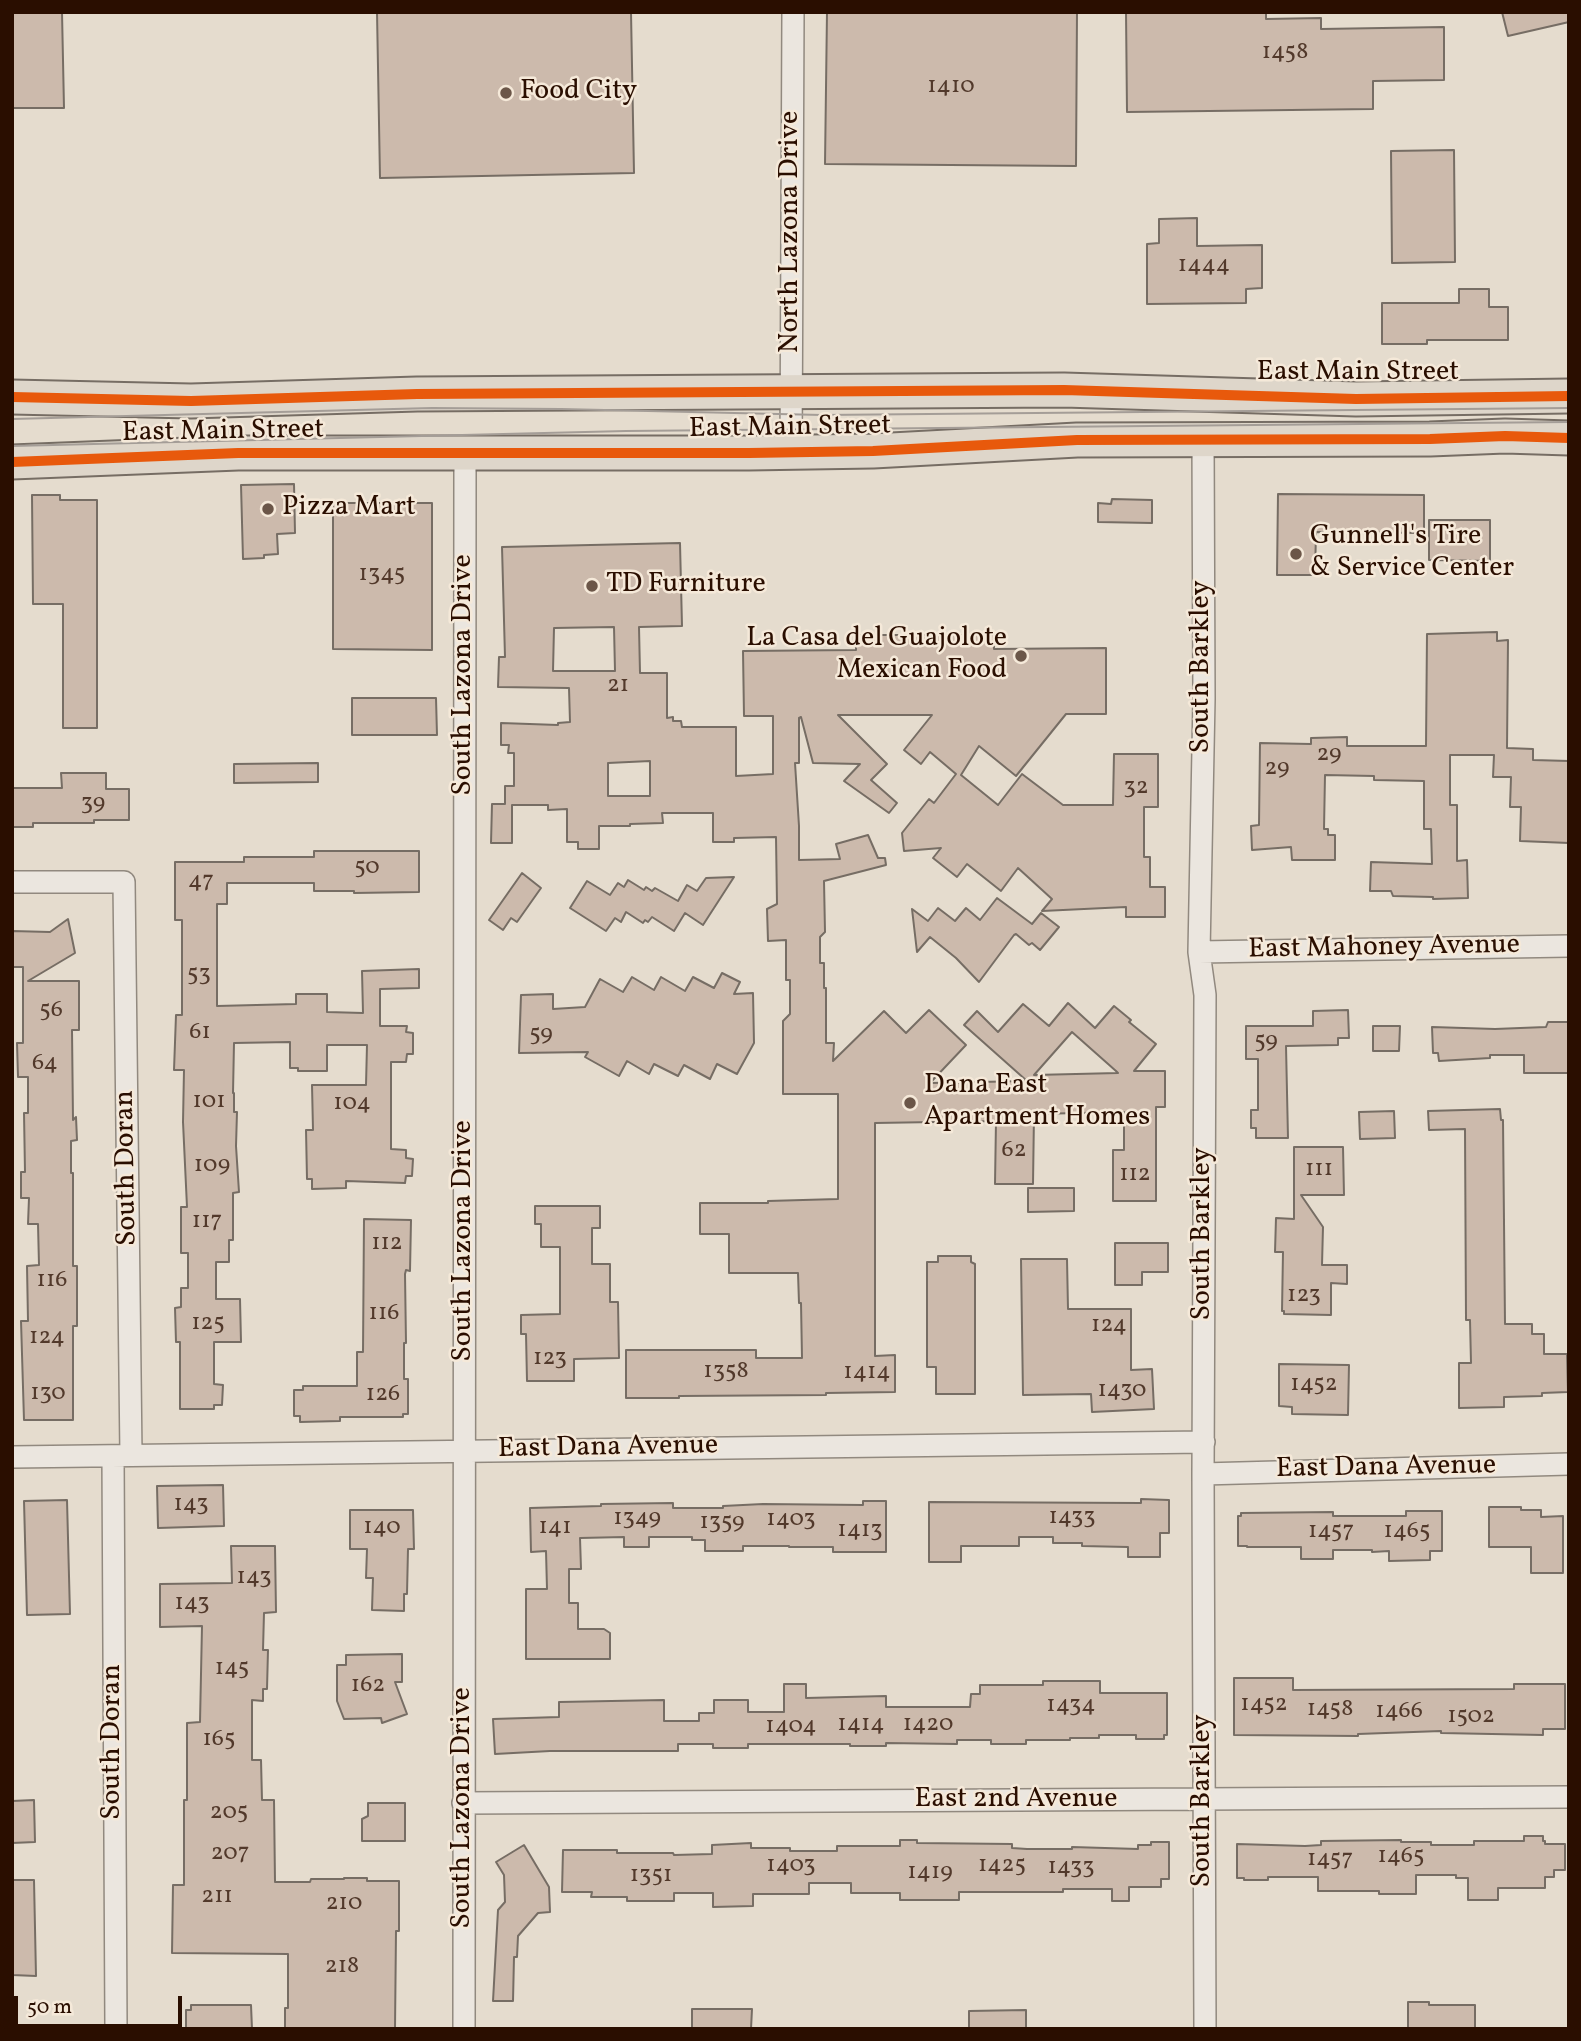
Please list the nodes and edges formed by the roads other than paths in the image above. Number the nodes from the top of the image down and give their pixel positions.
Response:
1 (793, 12) edge
2 (792, 393) junction
3 (1569, 396) edge
4 (12, 397) edge
5 (1569, 438) edge
6 (1203, 439) junction
7 (791, 452) junction
8 (465, 454) junction
9 (12, 462) edge
10 (12, 882) edge
11 (1569, 946) edge
12 (1199, 952) junction
13 (1204, 1442) junction
14 (466, 1451) junction
15 (122, 1455) junction
16 (12, 1457) edge
17 (1569, 1464) edge
18 (1203, 1474) junction
19 (1569, 1797) edge
20 (1203, 1800) junction
21 (463, 1802) junction
22 (116, 2029) edge
23 (464, 2029) edge
24 (1205, 2029) edge

1 - 2 street, North Lazona Drive
2 - 3 main road, East Main Street
2 - 4 main road, East Main Street
2 - 7 street, North Lazona Drive
5 - 6 main road, East Main Street
6 - 7 main road, East Main Street
6 - 12 street, South Barkley
7 - 8 main road, East Main Street
8 - 9 main road, East Main Street
8 - 14 street, South Lazona Drive
10 - 15 street, South Doran
11 - 12 street, East Mahoney Avenue
12 - 13 street, South Barkley
13 - 14 street, East Dana Avenue
13 - 18 street, South Barkley
14 - 15 street, East Dana Avenue
14 - 21 street, South Lazona Drive
15 - 16 street, East Dana Avenue
15 - 22 street, South Doran
17 - 18 street, East Dana Avenue
18 - 20 street, South Barkley
19 - 20 street, East 2nd Avenue
20 - 21 street, East 2nd Avenue
20 - 24 street, South Barkley
21 - 23 street, South Lazona Drive

